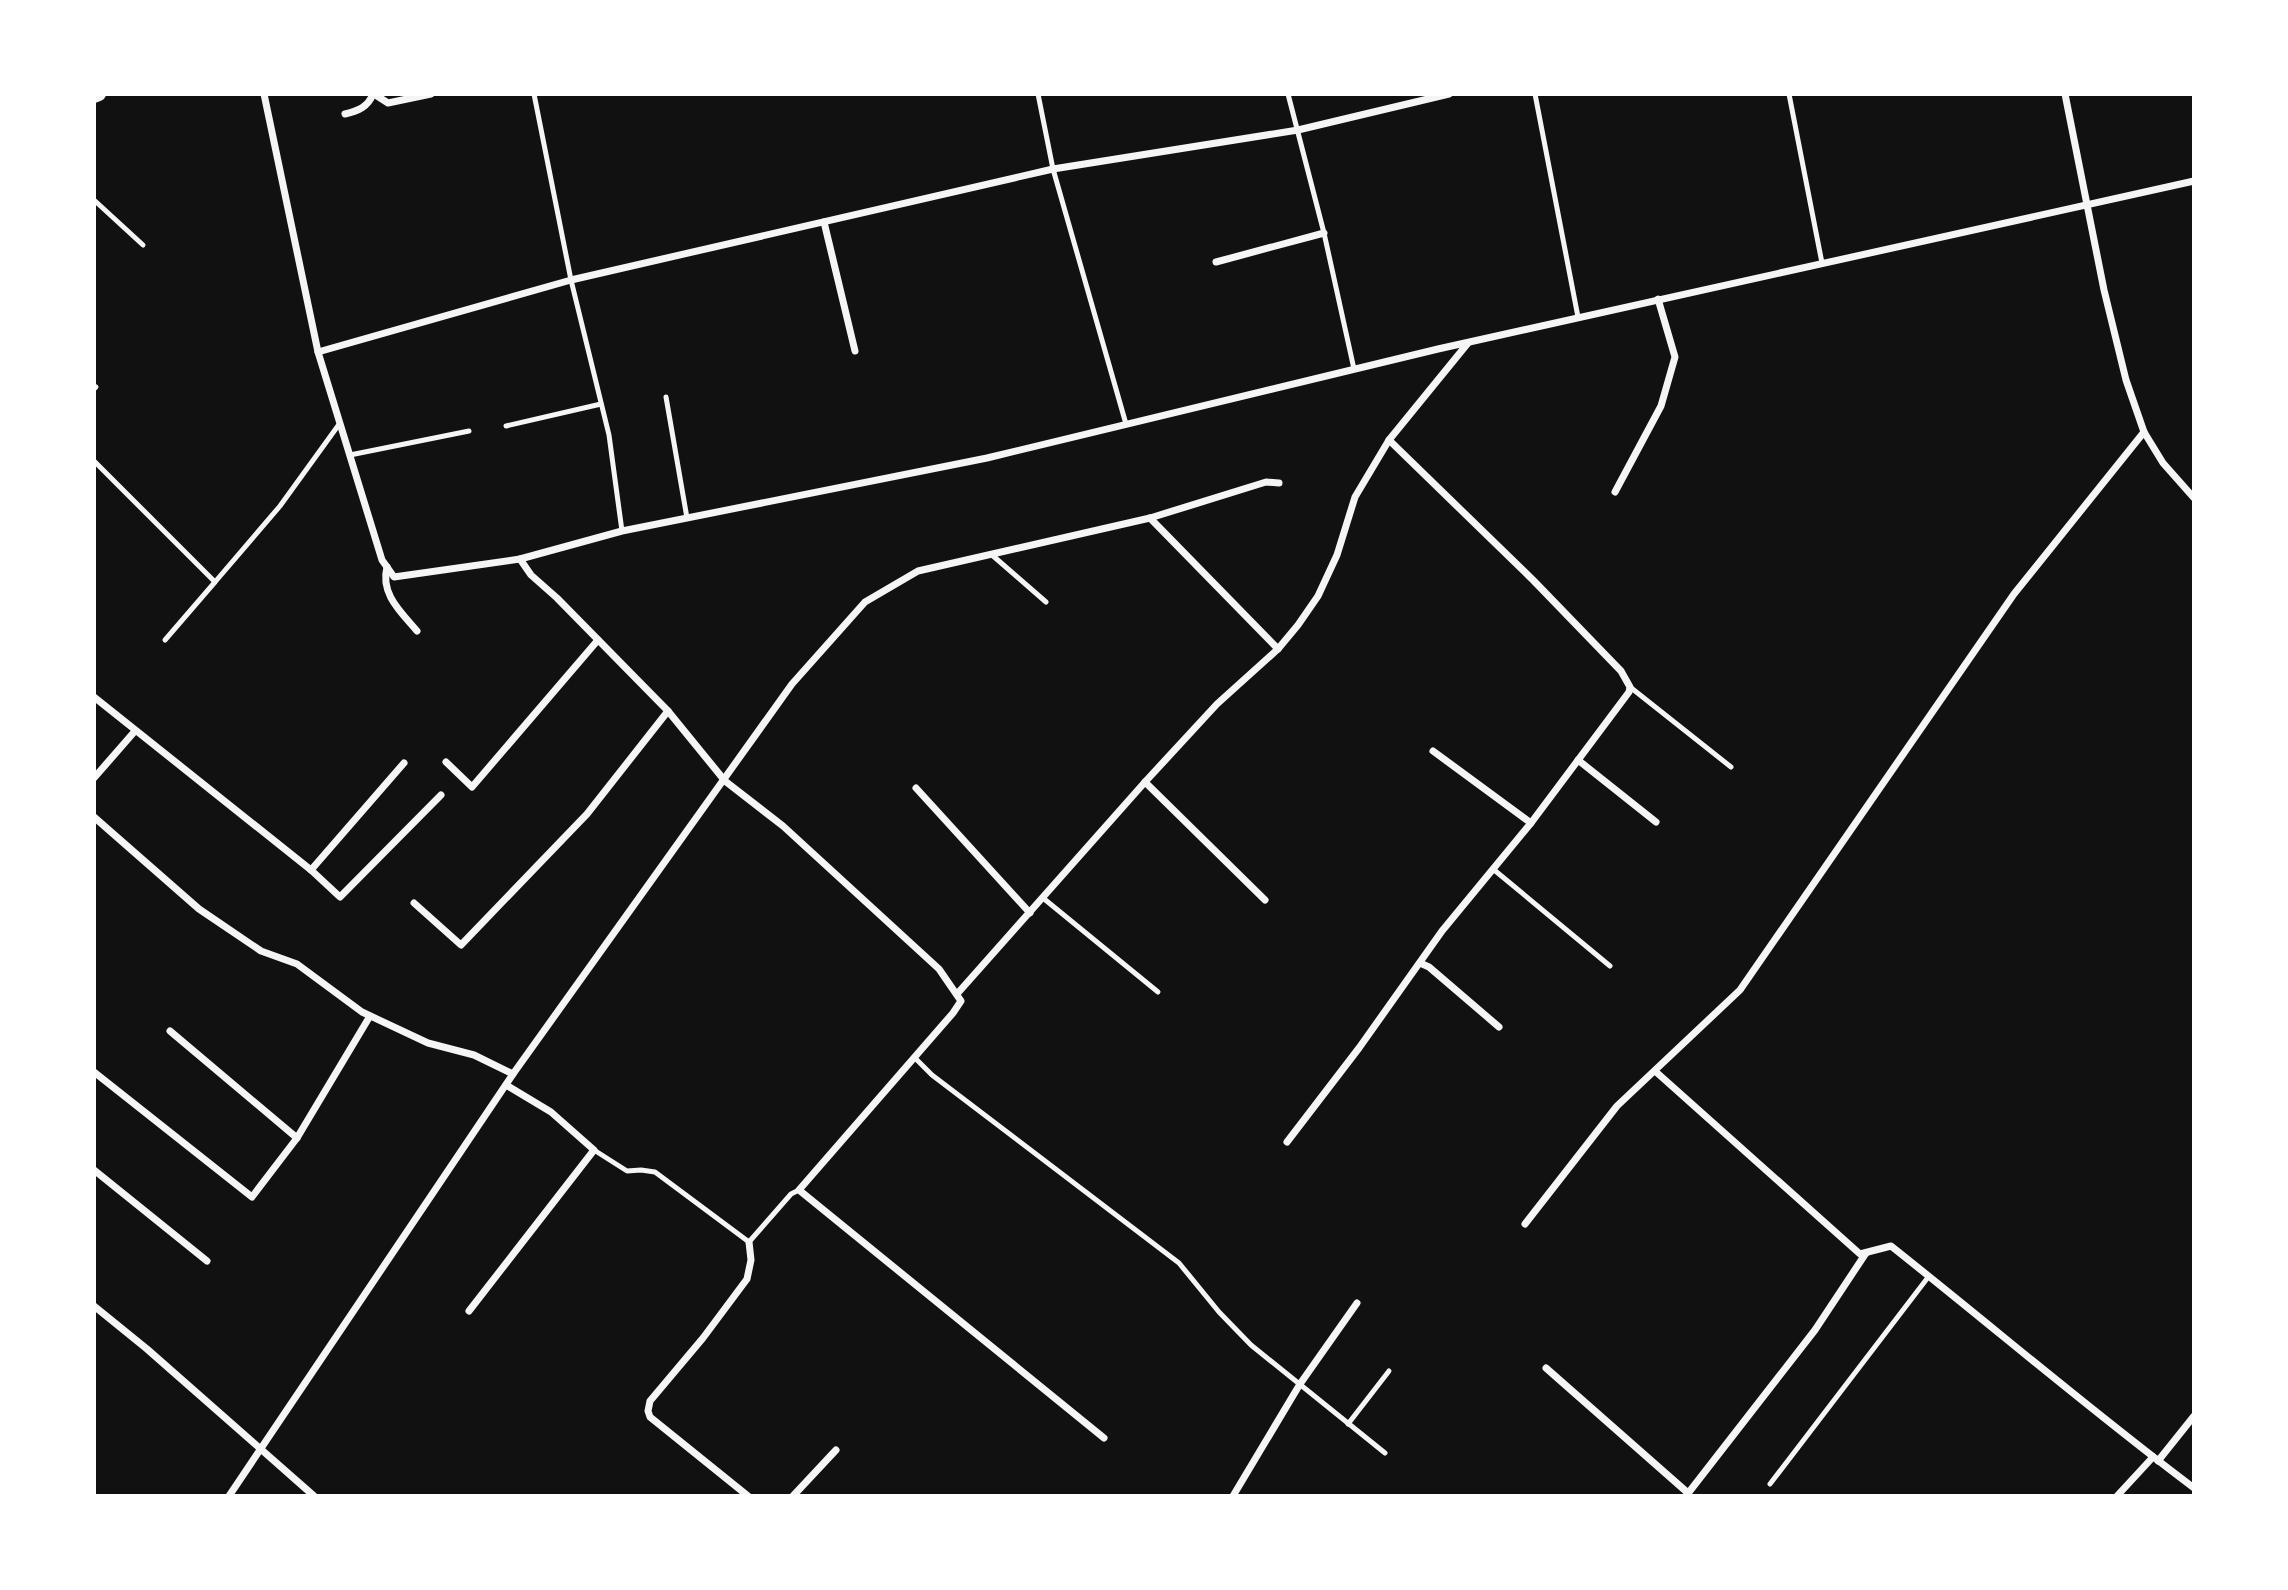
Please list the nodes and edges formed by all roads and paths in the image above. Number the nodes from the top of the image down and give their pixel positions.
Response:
1 (264, 94) edge
2 (374, 94) edge
3 (431, 94) edge
4 (534, 94) edge
5 (1038, 94) edge
6 (1288, 94) edge
7 (1449, 94) edge
8 (1535, 94) edge
9 (1789, 94) edge
10 (2065, 94) edge
11 (345, 114) dead end
12 (1298, 130) junction
13 (1053, 169) junction
14 (2193, 181) edge
15 (94, 200) edge
16 (2087, 203) junction
17 (824, 222) junction
18 (1324, 233) junction
19 (143, 245) dead end
20 (1216, 262) dead end
21 (1822, 262) junction
22 (571, 280) junction
23 (1658, 299) junction
24 (1578, 317) junction
25 (1468, 342) junction
26 (855, 351) dead end
27 (318, 352) junction
28 (1354, 369) junction
29 (666, 397) dead end
30 (601, 404) junction
31 (340, 423) junction
32 (1126, 424) junction
33 (506, 426) dead end
34 (469, 431) dead end
35 (2144, 432) junction
36 (1389, 440) junction
37 (350, 455) junction
38 (94, 461) edge
39 (1279, 483) dead end
40 (1615, 492) dead end
41 (2193, 498) edge
42 (687, 518) junction
43 (1150, 518) junction
44 (622, 531) junction
45 (992, 555) junction
46 (520, 559) junction
47 (387, 567) junction
48 (215, 582) junction
49 (1046, 603) dead end
50 (417, 631) dead end
51 (165, 640) dead end
52 (598, 640) junction
53 (1278, 649) junction
54 (1630, 687) junction
55 (94, 696) edge
56 (668, 711) junction
57 (135, 731) junction
58 (1433, 751) dead end
59 (1578, 760) junction
60 (446, 762) dead end
61 (404, 764) dead end
62 (1731, 767) dead end
63 (94, 778) edge
64 (725, 781) junction
65 (1144, 782) junction
66 (916, 788) dead end
67 (441, 795) dead end
68 (94, 817) edge
69 (1656, 822) dead end
70 (1531, 823) junction
71 (1493, 869) junction
72 (311, 870) junction
73 (1043, 898) junction
74 (1265, 900) dead end
75 (414, 903) dead end
76 (1030, 912) junction
77 (1420, 963) junction
78 (1610, 967) dead end
79 (1158, 992) dead end
80 (957, 994) junction
81 (370, 1016) junction
82 (1499, 1027) dead end
83 (170, 1031) dead end
84 (914, 1057) junction
85 (94, 1072) edge
86 (1655, 1072) junction
87 (513, 1074) junction
88 (506, 1085) junction
89 (297, 1138) junction
90 (1287, 1142) dead end
91 (594, 1150) junction
92 (94, 1170) edge
93 (799, 1189) junction
94 (1525, 1224) dead end
95 (749, 1242) junction
96 (1866, 1253) junction
97 (207, 1261) dead end
98 (1929, 1276) junction
99 (1357, 1303) dead end
100 (94, 1306) edge
101 (468, 1311) dead end
102 (1546, 1368) dead end
103 (1389, 1371) dead end
104 (1300, 1384) junction
105 (2193, 1416) edge
106 (1348, 1424) junction
107 (1104, 1438) dead end
108 (260, 1447) junction
109 (836, 1450) dead end
110 (1385, 1453) dead end
111 (2155, 1459) junction
112 (1770, 1484) dead end
113 (2193, 1488) edge
114 (1687, 1494) edge
115 (229, 1496) edge
116 (314, 1496) edge
117 (748, 1496) edge
118 (793, 1496) edge
119 (1233, 1496) edge
120 (2117, 1496) edge

1 - 27 street
2 - 3 street
2 - 11 street
4 - 22 lane
5 - 13 lane
6 - 12 lane
7 - 12 street
8 - 24 lane
9 - 21 lane
10 - 16 street
12 - 13 street
12 - 18 lane
13 - 17 street
13 - 32 lane
14 - 16 street
15 - 19 lane
16 - 21 street
16 - 35 street
17 - 22 street
17 - 26 street
18 - 20 street
18 - 28 lane
21 - 23 street
22 - 27 street
22 - 30 lane
23 - 24 street
23 - 40 street
24 - 25 street
25 - 28 street
25 - 36 street
27 - 31 street
28 - 32 street
29 - 42 lane
30 - 33 lane
30 - 44 lane
31 - 37 street
31 - 48 lane
32 - 42 street
34 - 37 lane
35 - 41 street
35 - 86 street
36 - 53 street
36 - 54 street
37 - 47 street
38 - 48 lane
39 - 43 street
42 - 44 street
43 - 45 street
43 - 53 street
44 - 46 street
45 - 49 lane
45 - 64 street
46 - 47 street
46 - 52 street
47 - 50 street
48 - 51 lane
52 - 56 street
52 - 60 street
53 - 65 street
54 - 59 street
54 - 62 lane
55 - 57 street
56 - 64 street
56 - 75 street
57 - 63 street
57 - 72 street
58 - 70 street
59 - 69 street
59 - 70 street
61 - 72 street
64 - 80 street
64 - 87 street
65 - 73 street
65 - 74 street
66 - 76 street
67 - 72 street
68 - 81 street
70 - 71 street
71 - 77 street
71 - 78 lane
73 - 76 street
73 - 79 lane
76 - 80 street
77 - 82 street
77 - 90 street
80 - 84 street
81 - 87 street
81 - 89 street
83 - 89 street
84 - 93 street
84 - 104 lane
85 - 89 street
86 - 94 street
86 - 96 street
87 - 88 street
88 - 91 street
88 - 108 street
91 - 95 lane
91 - 101 street
92 - 97 street
93 - 95 lane
93 - 107 street
95 - 117 street
96 - 98 street
96 - 114 street
98 - 111 street
98 - 112 lane
99 - 104 street
100 - 108 street
102 - 114 street
103 - 106 lane
104 - 106 lane
104 - 119 street
105 - 111 street
106 - 110 lane
108 - 115 street
108 - 116 street
109 - 118 street
111 - 113 street
111 - 120 street

